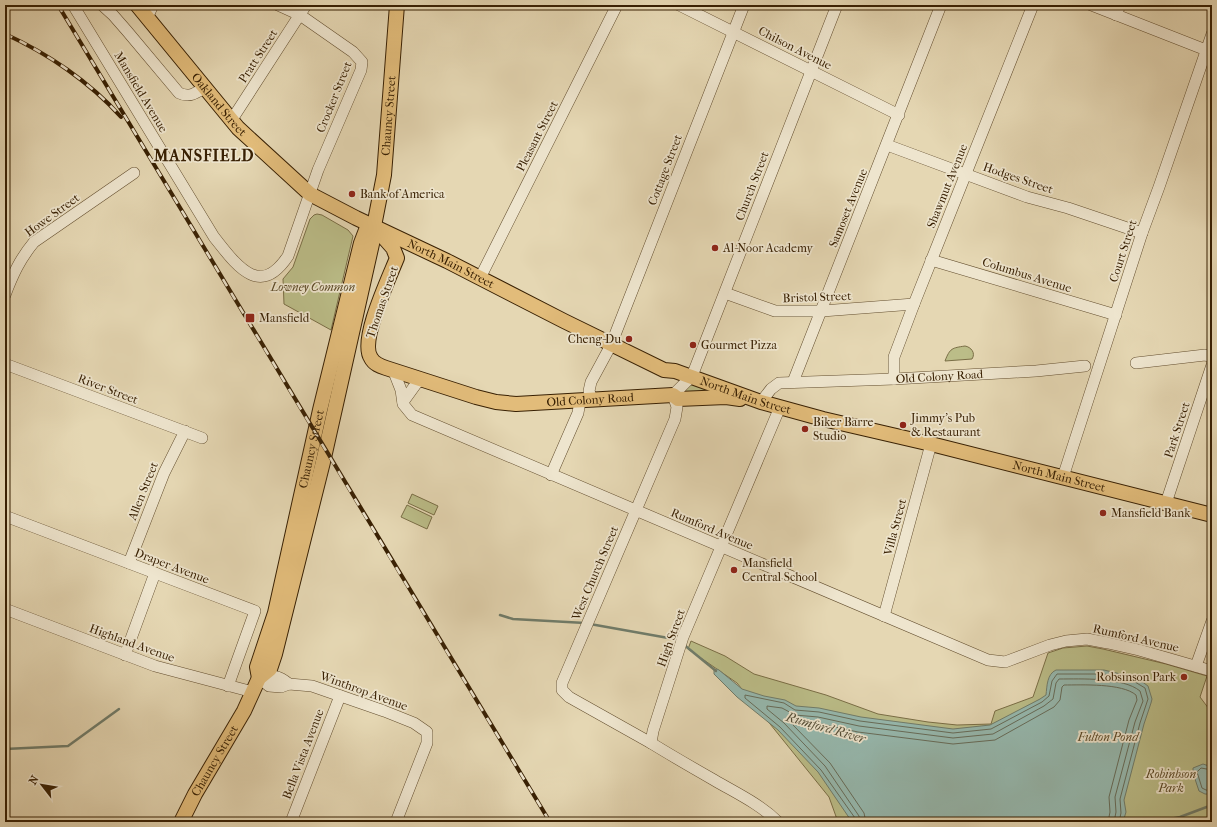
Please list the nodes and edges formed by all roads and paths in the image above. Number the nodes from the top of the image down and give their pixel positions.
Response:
1 (73, 5) edge
2 (102, 5) edge
3 (137, 5) edge
4 (278, 5) edge
5 (306, 5) edge
6 (397, 5) edge
7 (617, 5) edge
8 (679, 5) edge
9 (744, 5) edge
10 (837, 5) edge
11 (941, 5) edge
12 (1033, 5) edge
13 (1091, 5) edge
14 (1118, 10) edge
15 (150, 11) edge
16 (300, 15) junction
17 (734, 32) junction
18 (1212, 34) edge
19 (1206, 50) junction
20 (811, 71) junction
21 (204, 88) junction
22 (899, 115) junction
23 (231, 121) junction
24 (887, 145) junction
25 (134, 173) dead end
26 (966, 174) junction
27 (310, 194) junction
28 (374, 226) junction
29 (1142, 233) junction
30 (429, 254) junction
31 (397, 258) junction
32 (932, 260) junction
33 (480, 278) junction
34 (725, 293) junction
35 (5, 295) edge
36 (914, 304) junction
37 (822, 311) junction
38 (1116, 315) junction
39 (611, 345) junction
40 (1212, 357) edge
41 (1136, 363) dead end
42 (5, 364) edge
43 (1212, 365) edge
44 (1085, 366) dead end
45 (664, 370) junction
46 (394, 372) junction
47 (692, 376) junction
48 (894, 379) junction
49 (421, 380) junction
50 (793, 382) junction
51 (672, 395) junction
52 (586, 401) junction
53 (403, 402) junction
54 (761, 402) junction
55 (780, 407) junction
56 (185, 431) junction
57 (202, 438) dead end
58 (931, 444) junction
59 (551, 475) junction
60 (1063, 477) junction
61 (1166, 504) junction
62 (635, 511) junction
63 (1212, 515) edge
64 (5, 516) edge
65 (721, 546) junction
66 (129, 563) junction
67 (155, 573) junction
68 (5, 609) edge
69 (884, 616) junction
70 (1212, 621) edge
71 (125, 655) junction
72 (1196, 666) junction
73 (1212, 671) edge
74 (259, 678) junction
75 (228, 686) junction
76 (253, 692) junction
77 (340, 696) junction
78 (651, 743) junction
79 (181, 822) edge
80 (291, 822) edge
81 (396, 822) edge
82 (778, 822) edge

1 - 27 street, Mansfield Avenue
2 - 21 street
3 - 15 main road, Oakland Street
4 - 16 street
5 - 16 street, Pratt Street
6 - 28 main road, Chauncy Street
7 - 33 street, Pleasant Street
8 - 17 street, Chilson Avenue
9 - 17 street, Cottage Street
10 - 20 street, Church Street
11 - 22 street, Samoset Avenue
12 - 26 street, Shawmut Avenue
13 - 14 street
14 - 19 street
15 - 21 main road, Oakland Street
16 - 23 street, Pratt Street
16 - 27 street, Crocker Street
17 - 20 street, Chilson Avenue
17 - 39 street, Cottage Street
18 - 19 street, Court Street
19 - 29 street, Court Street
20 - 22 street, Chilson Avenue
20 - 34 street, Church Street
21 - 23 main road, Oakland Street
22 - 24 street, Samoset Avenue
23 - 27 main road, Oakland Street
24 - 26 street, Hodges Street
24 - 37 street, Samoset Avenue
25 - 35 street, Howe Street
26 - 29 street, Hodges Street
26 - 32 street, Shawmut Avenue
27 - 28 main road, North Main Street
28 - 30 main road, North Main Street
28 - 31 main road, Thomas Street
28 - 74 main road, Chauncy Street
29 - 38 street, Court Street
30 - 31 main road
30 - 33 main road, North Main Street
31 - 46 main road, Thomas Street
32 - 36 street, Shawmut Avenue
32 - 38 street, Columbus Avenue
33 - 39 main road, North Main Street
34 - 37 street, Bristol Street
34 - 47 street, Church Street
36 - 37 street, Bristol Street
36 - 48 street, Shawmut Avenue
37 - 50 street, Samoset Avenue
38 - 60 street, Court Street
39 - 45 main road, North Main Street
39 - 52 street, Cottage Street
40 - 41 street
42 - 56 street, River Street
43 - 61 street, Park Street
44 - 48 street, Old Colony Road
45 - 47 main road, North Main Street
45 - 51 main road
46 - 49 main road, Old Colony Road
46 - 53 street, Rumford Avenue
47 - 51 street
47 - 54 main road, North Main Street
48 - 50 street, Old Colony Road
49 - 52 main road, Old Colony Road
49 - 53 street
50 - 54 street
51 - 52 main road, Old Colony Road
51 - 54 main road, Old Colony Road
51 - 62 street, West Church Street
52 - 59 street, Cottage Street
53 - 59 street, Rumford Avenue
54 - 55 main road, North Main Street
55 - 58 main road, North Main Street
55 - 65 street, High Street
56 - 57 street, River Street
56 - 66 street, Allen Street
58 - 60 main road, North Main Street
58 - 69 street, Villa Street
59 - 62 street, Rumford Avenue
60 - 61 main road, North Main Street
61 - 63 main road, North Main Street
62 - 65 street, Rumford Avenue
62 - 78 street, West Church Street
64 - 66 street, Draper Avenue
65 - 69 street, Rumford Avenue
65 - 78 street, High Street
66 - 67 street, Draper Avenue
67 - 71 street
67 - 75 street, Draper Avenue
68 - 71 street, Highland Avenue
69 - 72 street, Rumford Avenue
70 - 72 street
71 - 75 street, Highland Avenue
72 - 73 street, Rumford Avenue
74 - 76 main road, Chauncy Street
74 - 77 street, Winthrop Avenue
75 - 76 street, Highland Avenue
76 - 79 main road, Chauncy Street
77 - 80 street, Bella Vista Avenue
77 - 81 street, Winthrop Avenue
78 - 82 street

